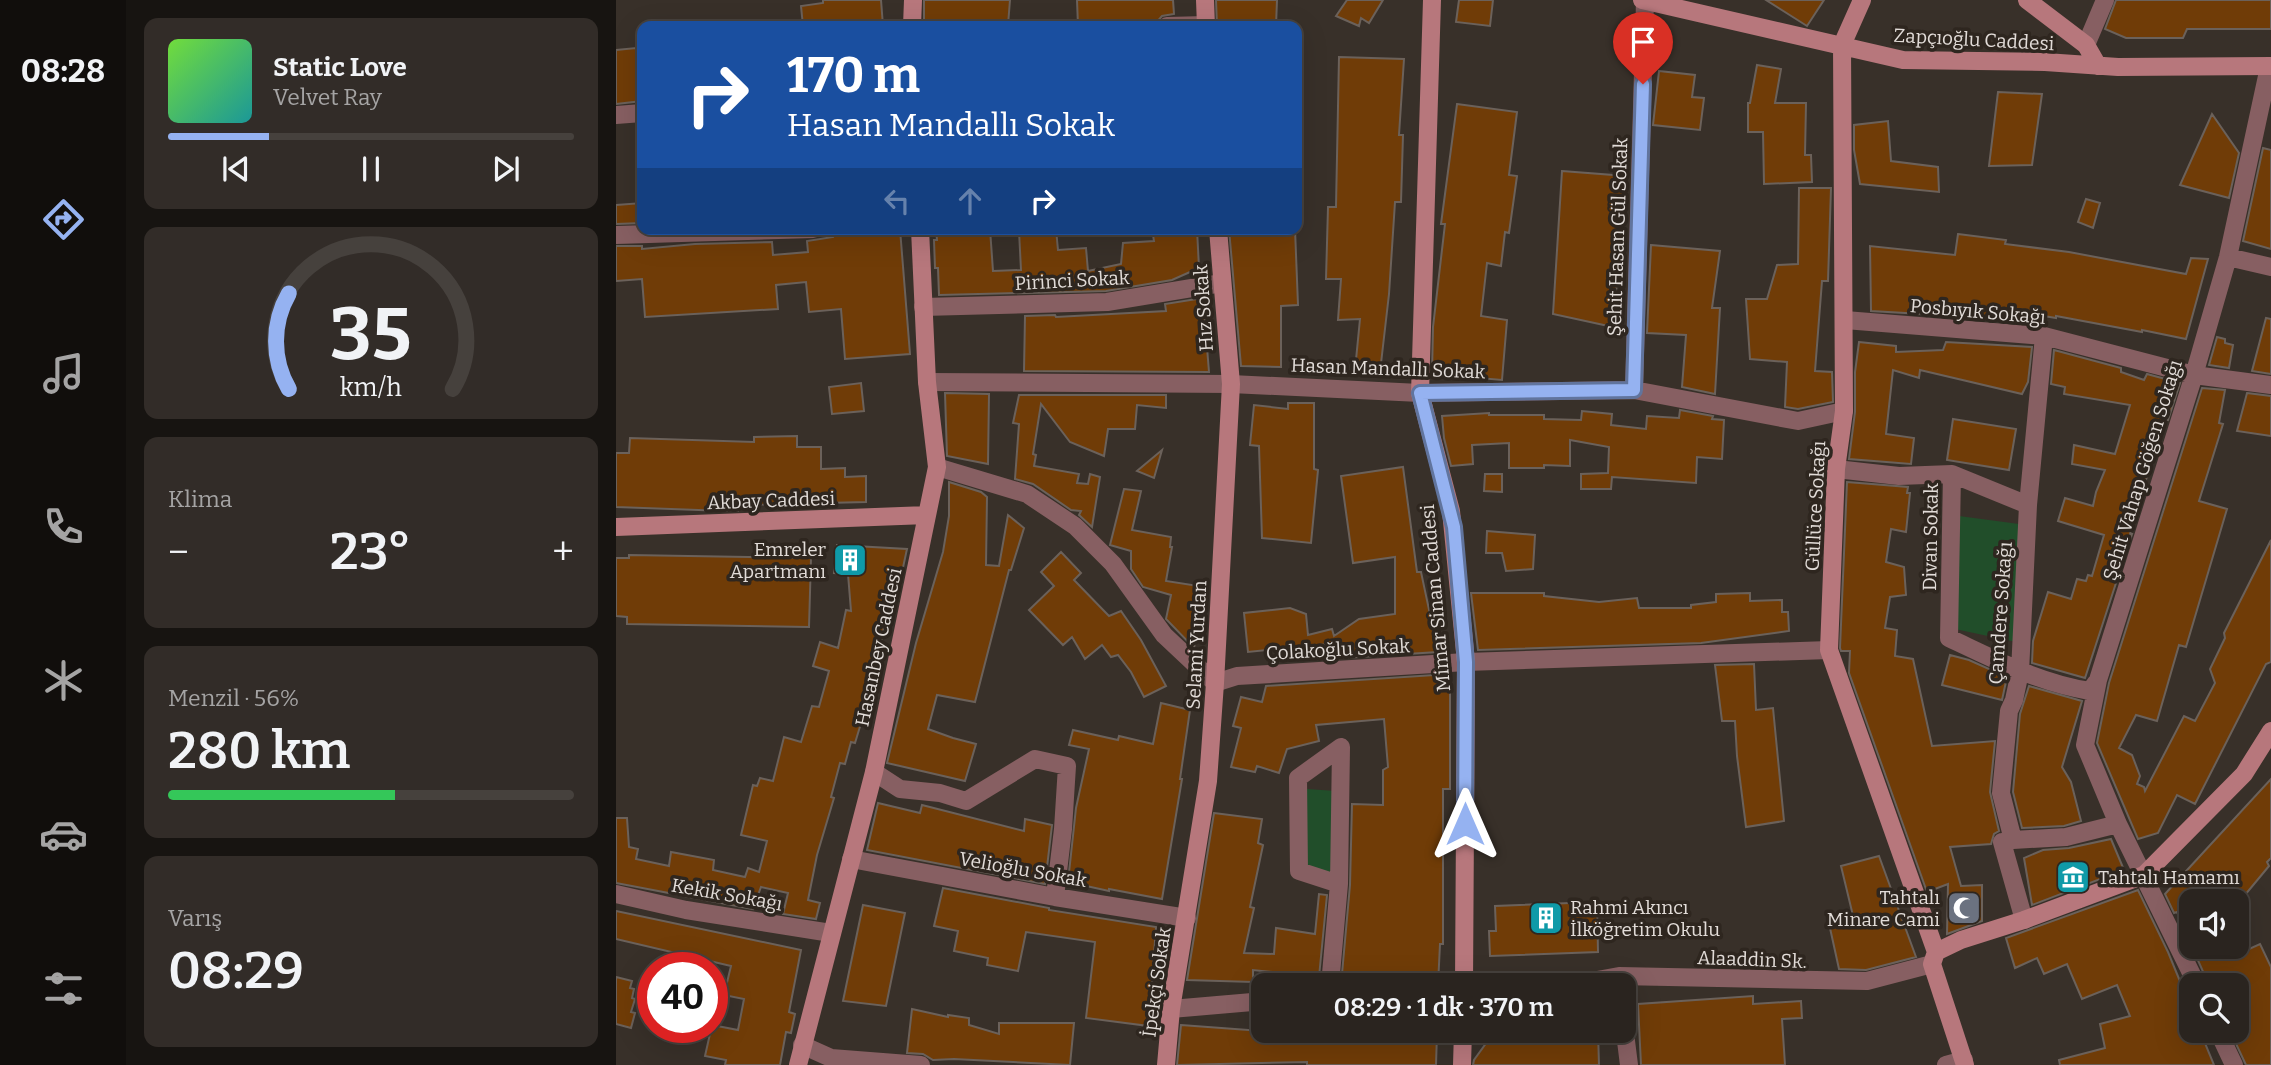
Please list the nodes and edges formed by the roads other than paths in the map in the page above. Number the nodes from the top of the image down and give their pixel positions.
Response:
1 (913, 0) edge
2 (1205, 0) edge
3 (1432, 0) edge
4 (1644, 0) edge
5 (1862, 0) edge
6 (2027, 0) edge
7 (2105, 0) edge
8 (912, 21) edge
9 (1206, 21) edge
10 (1842, 45) junction
11 (2086, 45) junction
12 (2098, 66) junction
13 (2270, 67) edge
14 (637, 113) edge
15 (616, 115) edge
16 (637, 234) edge
17 (616, 235) edge
18 (920, 235) edge
19 (1218, 235) edge
20 (2228, 257) junction
21 (2271, 267) edge
22 (1222, 283) junction
23 (923, 307) junction
24 (1845, 320) junction
25 (2044, 336) junction
26 (2194, 375) junction
27 (927, 382) junction
28 (1231, 384) junction
29 (2271, 385) edge
30 (1634, 390) junction
31 (1420, 393) junction
32 (1844, 411) junction
33 (937, 467) junction
34 (1836, 469) junction
35 (1952, 474) junction
36 (2028, 505) junction
37 (927, 515) junction
38 (616, 527) edge
39 (1829, 650) junction
40 (1466, 662) junction
41 (2020, 672) junction
42 (2098, 680) junction
43 (1215, 683) junction
44 (2271, 731) edge
45 (874, 772) junction
46 (2118, 824) junction
47 (2012, 840) junction
48 (851, 859) junction
49 (2144, 875) junction
50 (1339, 884) junction
51 (616, 894) edge
52 (1055, 897) junction
53 (1188, 912) junction
54 (2024, 920) junction
55 (831, 933) junction
56 (1934, 958) junction
57 (1331, 973) edge
58 (1464, 973) edge
59 (2191, 973) edge
60 (1636, 981) edge
61 (1251, 1002) edge
62 (1171, 1009) junction
63 (1463, 1043) edge
64 (1626, 1043) edge
65 (2224, 1043) edge
66 (802, 1045) junction
67 (1964, 1063) edge
68 (798, 1065) edge
69 (921, 1065) edge
70 (1166, 1065) edge
71 (1462, 1065) edge
72 (1629, 1065) edge
73 (1946, 1065) edge
74 (2234, 1065) edge

1 - 8 street
2 - 9 street
3 - 31 street, Mimar Sinan Caddesi
4 - 10 street, Zapçıoğlu Caddesi
4 - 30 street, Şehit Hasan Gül Sokak
5 - 10 street
6 - 11 street
7 - 11 street
10 - 12 street, Zapçıoğlu Caddesi
10 - 24 street, Güllüce Sokağı
11 - 12 street
12 - 13 street, Zapçıoğlu Caddesi
13 - 20 street, Şehit Vahap Göğen Sokağı
14 - 15 street
16 - 17 street
18 - 23 street, Hasanbey Caddesi
19 - 22 street, Hız Sokak
20 - 21 street
20 - 26 street, Şehit Vahap Göğen Sokağı
22 - 23 street, Pirinci Sokak
22 - 28 street, Hız Sokak
23 - 27 street, Hasanbey Caddesi
24 - 25 street, Posbıyık Sokağı
24 - 32 street, Güllüce Sokağı
25 - 26 street, Posbıyık Sokağı
25 - 36 street, Çamdere Sokağı
26 - 29 street, Posbıyık Sokağı
26 - 42 street, Şehit Vahap Göğen Sokağı
27 - 28 street, Hasan Mandallı Sokak
27 - 33 street, Hasanbey Caddesi
28 - 31 street, Hasan Mandallı Sokak
28 - 43 street, Selami Yurdan
30 - 31 street, Hasan Mandallı Sokak
30 - 32 street, Hasan Mandallı Sokak
31 - 40 street, Mimar Sinan Caddesi
32 - 34 street, Güllüce Sokağı
33 - 37 street, Hasanbey Caddesi
33 - 43 street
34 - 35 street, Divan Sokak
34 - 39 street, Güllüce Sokağı
35 - 36 street
35 - 41 street, Divan Sokak
36 - 41 street, Çamdere Sokağı
37 - 38 street, Akbay Caddesi
37 - 45 street, Hasanbey Caddesi
39 - 40 street, Çolakoğlu Sokak
39 - 56 street, Güllüce Sokağı
40 - 43 street, Çolakoğlu Sokak
40 - 58 street, Mimar Sinan Caddesi
41 - 42 street
41 - 47 street, Çamdere Sokağı
42 - 46 street, Şehit Vahap Göğen Sokağı
43 - 53 street, Selami Yurdan
44 - 49 street
45 - 48 street, Hasanbey Caddesi
45 - 52 street
46 - 47 street
46 - 49 street, Şehit Vahap Göğen Sokağı
47 - 54 street, Çamdere Sokağı
48 - 52 street, Velioğlu Sokak
48 - 55 street, Hasanbey Caddesi
49 - 54 street
49 - 59 street, Şehit Vahap Göğen Sokağı
50 - 50 street
50 - 57 street
51 - 55 street, Kekik Sokağı
52 - 53 street, Velioğlu Sokak
53 - 62 street, İpekçi Sokak
54 - 56 street
55 - 66 street, Hasanbey Caddesi
56 - 60 street, Alaaddin Sk.
56 - 67 street, Güllüce Sokağı
61 - 62 street
62 - 70 street, İpekçi Sokak
63 - 71 street
64 - 72 street
65 - 74 street
66 - 68 street, Hasanbey Caddesi
66 - 69 street
67 - 73 street

